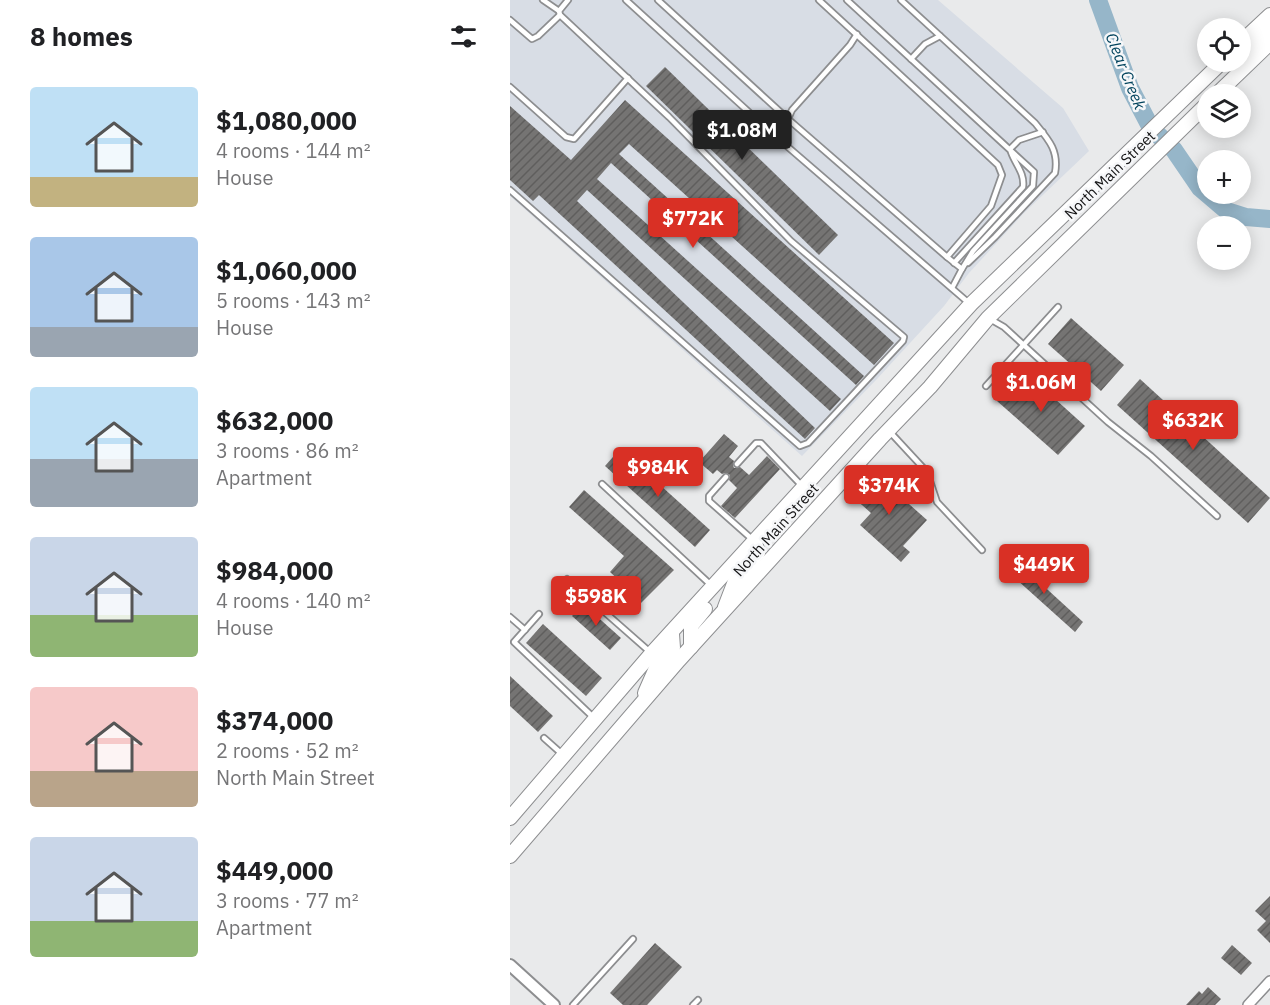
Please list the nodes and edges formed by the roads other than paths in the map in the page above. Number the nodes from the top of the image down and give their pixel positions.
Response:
1 (543, 0) edge
2 (568, 0) edge
3 (626, 0) edge
4 (658, 0) edge
5 (819, 0) edge
6 (847, 0) edge
7 (901, 0) edge
8 (559, 13) junction
9 (1270, 19) edge
10 (510, 20) edge
11 (857, 34) junction
12 (1251, 34) edge
13 (940, 36) junction
14 (1270, 43) edge
15 (1251, 44) edge
16 (911, 59) junction
17 (1212, 72) edge
18 (628, 78) junction
19 (1227, 84) edge
20 (510, 87) edge
21 (1197, 113) edge
22 (788, 118) junction
23 (1042, 132) junction
24 (774, 135) junction
25 (1010, 149) junction
26 (510, 190) edge
27 (947, 257) junction
28 (954, 263) junction
29 (962, 269) junction
30 (952, 288) junction
31 (971, 304) junction
32 (1058, 307) dead end
33 (988, 318) junction
34 (1023, 345) junction
35 (986, 386) dead end
36 (871, 413) junction
37 (889, 430) junction
38 (737, 464) dead end
39 (726, 477) dead end
40 (602, 484) dead end
41 (804, 488) junction
42 (1217, 516) dead end
43 (755, 542) junction
44 (982, 550) dead end
45 (567, 579) dead end
46 (714, 588) junction
47 (724, 612) junction
48 (539, 614) dead end
49 (510, 617) edge
50 (525, 630) junction
51 (672, 634) junction
52 (691, 647) junction
53 (652, 653) junction
54 (640, 706) junction
55 (595, 719) junction
56 (544, 738) dead end
57 (564, 756) junction
58 (510, 818) edge
59 (510, 856) edge
60 (633, 939) dead end
61 (510, 965) edge
62 (1270, 981) edge
63 (698, 1000) dead end
64 (547, 1003) edge
65 (573, 1005) edge
66 (693, 1005) edge
67 (1248, 1005) edge

1 - 8 lane
2 - 8 lane
3 - 24 lane
4 - 22 lane
5 - 11 lane
6 - 16 lane
7 - 13 lane
8 - 10 lane
8 - 18 lane
9 - 12 main road
9 - 15 main road
11 - 22 lane
11 - 27 lane
13 - 16 lane
13 - 23 lane
14 - 19 main road
16 - 25 lane
17 - 31 main road, North Main Street
18 - 20 lane
18 - 26 lane
21 - 33 main road, North Main Street
22 - 24 lane
22 - 27 lane
23 - 25 lane
23 - 29 lane
24 - 30 lane
25 - 28 lane
25 - 29 lane
27 - 28 lane
28 - 29 lane
29 - 30 lane
30 - 31 lane
31 - 33 main road
31 - 36 main road, North Main Street
32 - 34 lane
33 - 34 lane
33 - 37 main road, North Main Street
34 - 35 lane
34 - 42 lane
36 - 37 main road
36 - 41 main road, North Main Street
37 - 44 lane
37 - 47 main road, North Main Street
38 - 41 lane
39 - 43 lane
40 - 46 lane
41 - 43 main road, North Main Street
43 - 46 main road, North Main Street
43 - 47 main road
45 - 53 lane
46 - 51 main road, North Main Street
46 - 52 main road
47 - 52 main road, North Main Street
48 - 50 lane
49 - 50 lane
50 - 55 lane
51 - 53 main road, North Main Street
51 - 54 main road
52 - 54 main road, North Main Street
53 - 55 main road, North Main Street
54 - 59 main road, North Main Street
55 - 57 main road, North Main Street
56 - 57 lane
57 - 58 main road, North Main Street
60 - 65 lane
61 - 64 street
62 - 67 street
63 - 66 lane

